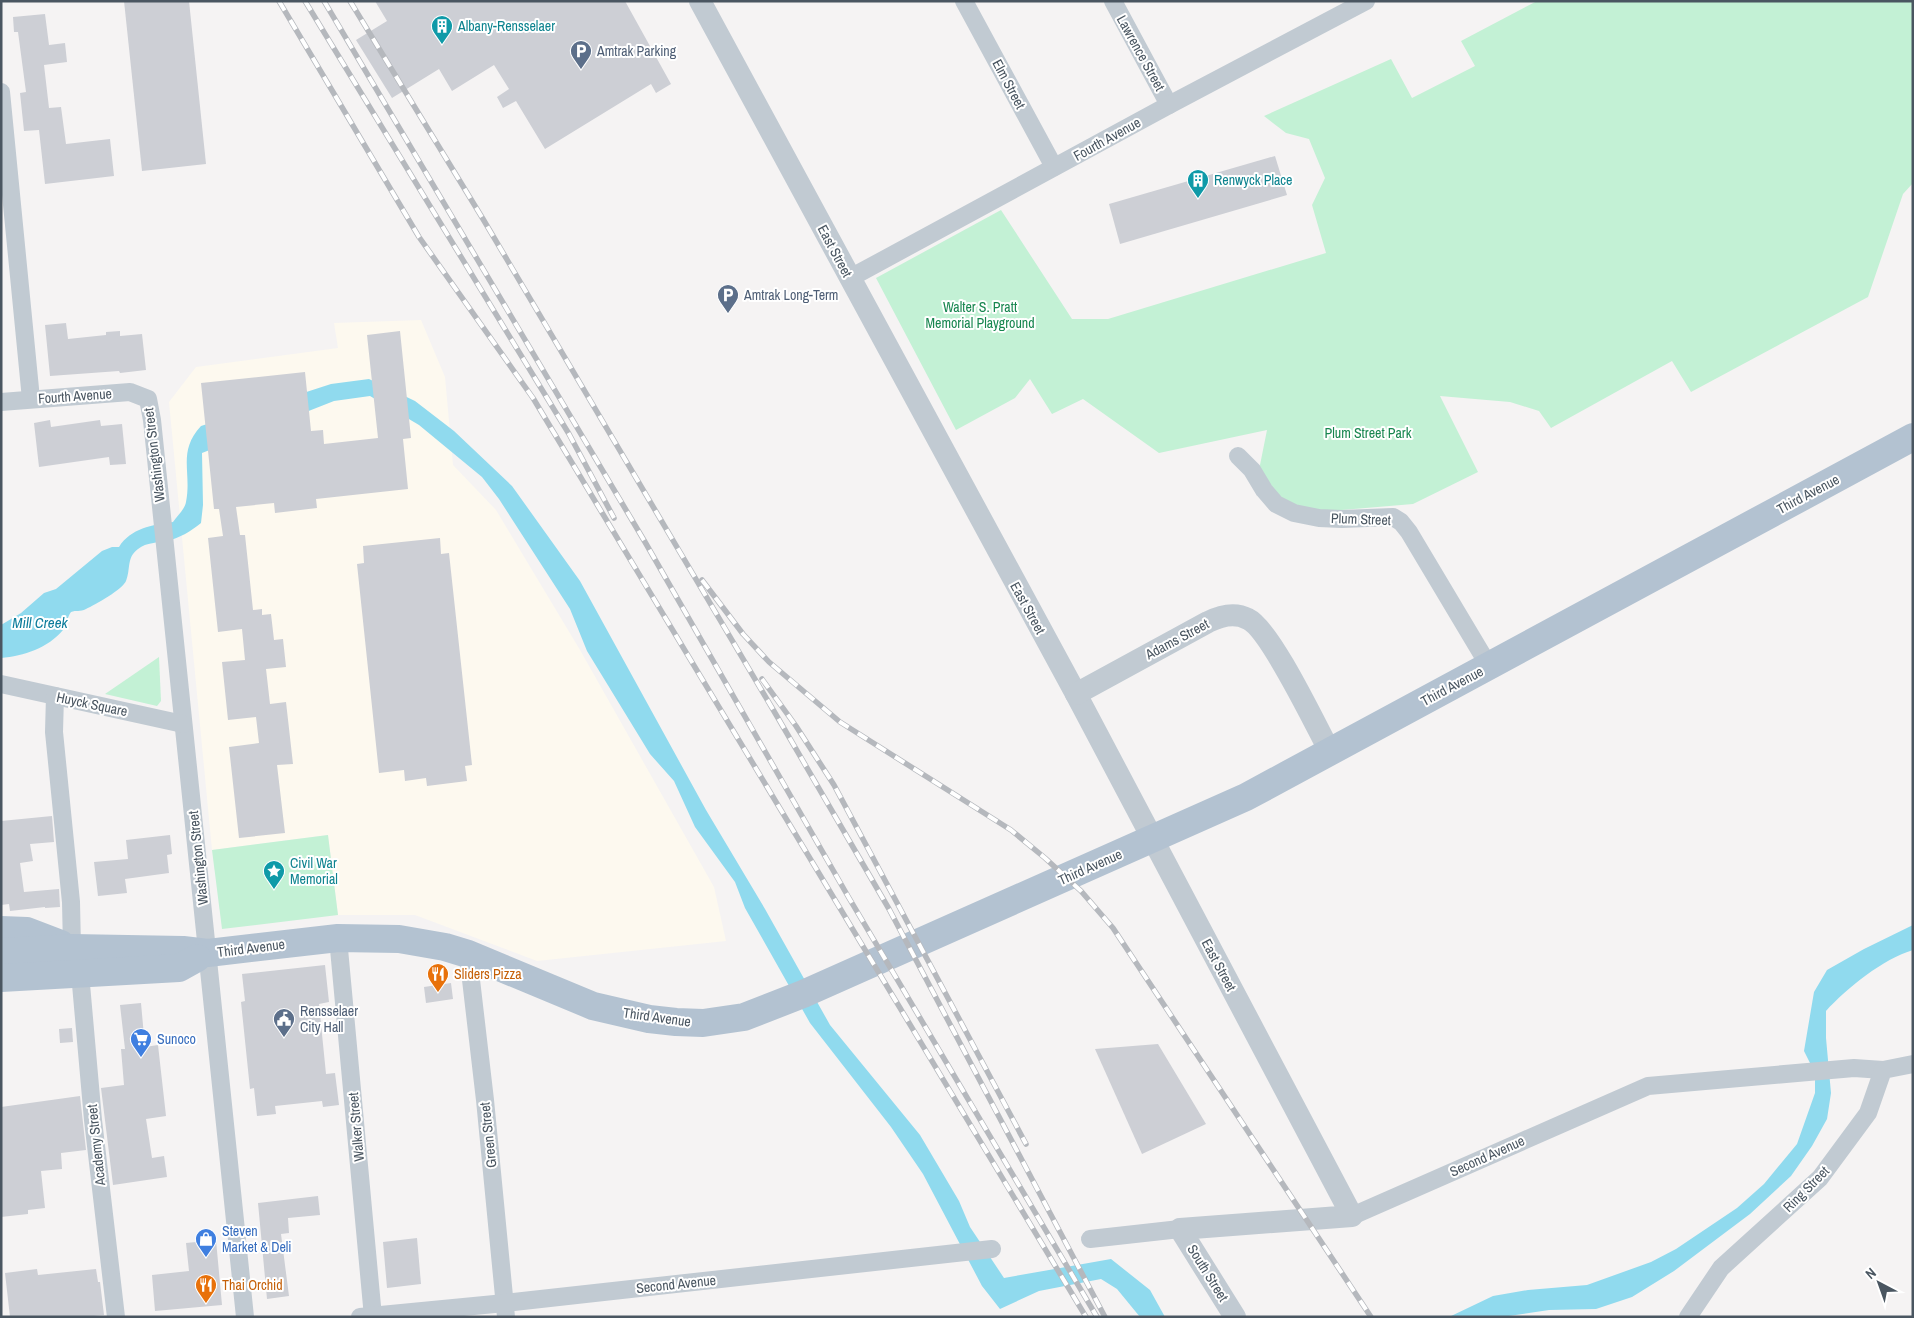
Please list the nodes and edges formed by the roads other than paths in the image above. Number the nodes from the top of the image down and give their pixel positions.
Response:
1 (700, 1) edge
2 (964, 1) edge
3 (1113, 1) edge
4 (1366, 1) edge
5 (1, 92) edge
6 (1169, 104) junction
7 (1054, 167) junction
8 (850, 278) junction
9 (31, 399) junction
10 (148, 399) joint
11 (1, 402) edge
12 (1913, 437) edge
13 (1238, 456) dead end
14 (1489, 666) junction
15 (1, 684) edge
16 (1076, 694) junction
17 (55, 696) junction
18 (184, 724) junction
19 (1330, 752) junction
20 (1, 930) edge
21 (338, 938) junction
22 (1, 952) edge
23 (208, 953) junction
24 (468, 954) junction
25 (76, 960) junction
26 (1, 978) edge
27 (1913, 1064) edge
28 (1883, 1070) junction
29 (1352, 1216) junction
30 (1180, 1229) junction
31 (1090, 1239) dead end
32 (992, 1249) dead end
33 (506, 1310) edge
34 (369, 1316) edge
35 (116, 1317) edge
36 (245, 1317) edge
37 (1235, 1317) edge
38 (1688, 1317) edge

1 - 8 street, East Street
2 - 7 street, Elm Street
3 - 6 street, Lawrence Street
4 - 6 street, Fourth Avenue
5 - 9 street
6 - 7 street, Fourth Avenue
7 - 8 street, Fourth Avenue
8 - 16 street, East Street
9 - 10 street, Fourth Avenue
9 - 11 street, Fourth Avenue
10 - 18 street, Washington Street
12 - 14 main road, Third Avenue
13 - 14 street, Plum Street
14 - 19 main road, Third Avenue
15 - 17 street, Huyck Square
16 - 19 street, Adams Street
16 - 29 street, East Street
17 - 18 street, Huyck Square
17 - 25 street, Academy Street
18 - 23 street, Washington Street
19 - 24 main road, Third Avenue
20 - 25 main road
21 - 23 main road, Third Avenue
21 - 24 main road, Third Avenue
21 - 34 street, Walker Street
22 - 25 main road, Third Avenue
23 - 25 main road, Third Avenue
23 - 36 street, Washington Street
24 - 33 street, Green Street
25 - 26 main road, Third Avenue
25 - 35 street, Academy Street
27 - 28 street
28 - 29 street, Second Avenue
28 - 38 street, Ring Street
29 - 30 street, Second Avenue
30 - 31 street, Second Avenue
30 - 37 street, South Street
32 - 33 street, Second Avenue
33 - 34 street, Second Avenue

